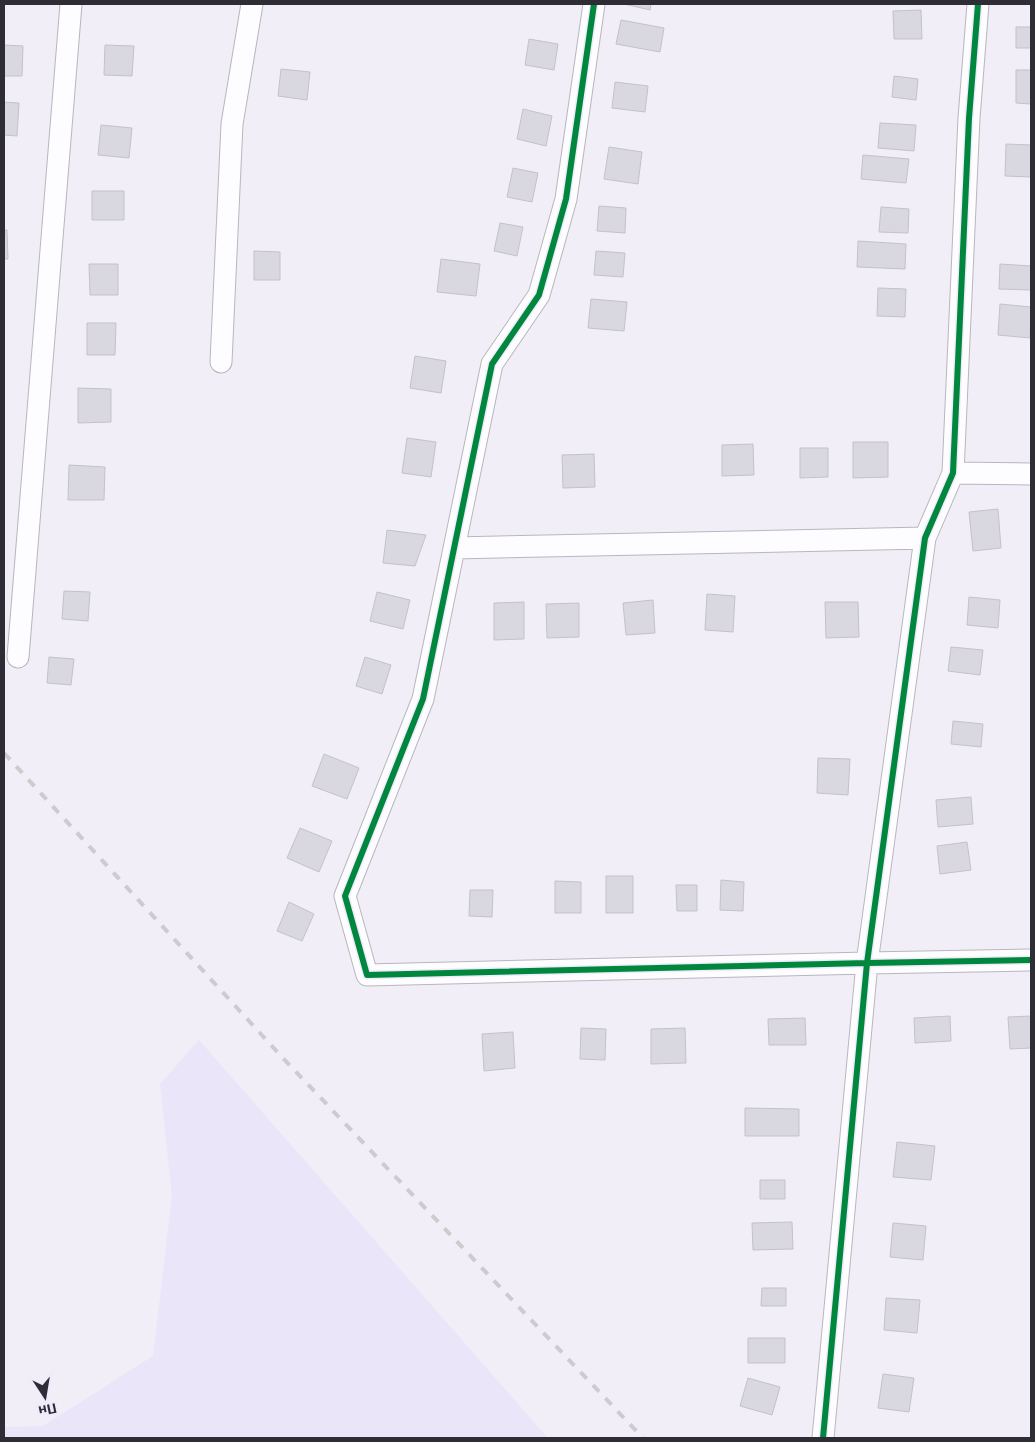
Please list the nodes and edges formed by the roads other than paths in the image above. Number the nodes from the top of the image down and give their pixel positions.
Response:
1 (71, 4) edge
2 (252, 4) edge
3 (594, 4) edge
4 (978, 4) edge
5 (221, 362) dead end
6 (953, 473) junction
7 (1031, 474) edge
8 (925, 538) junction
9 (454, 548) junction
10 (18, 657) dead end
11 (1031, 960) edge
12 (867, 963) junction
13 (823, 1438) edge

1 - 10 street
2 - 5 street
3 - 9 street
4 - 6 street
6 - 7 street
6 - 8 street
8 - 9 street
8 - 12 street
9 - 12 street
11 - 12 street
12 - 13 street

